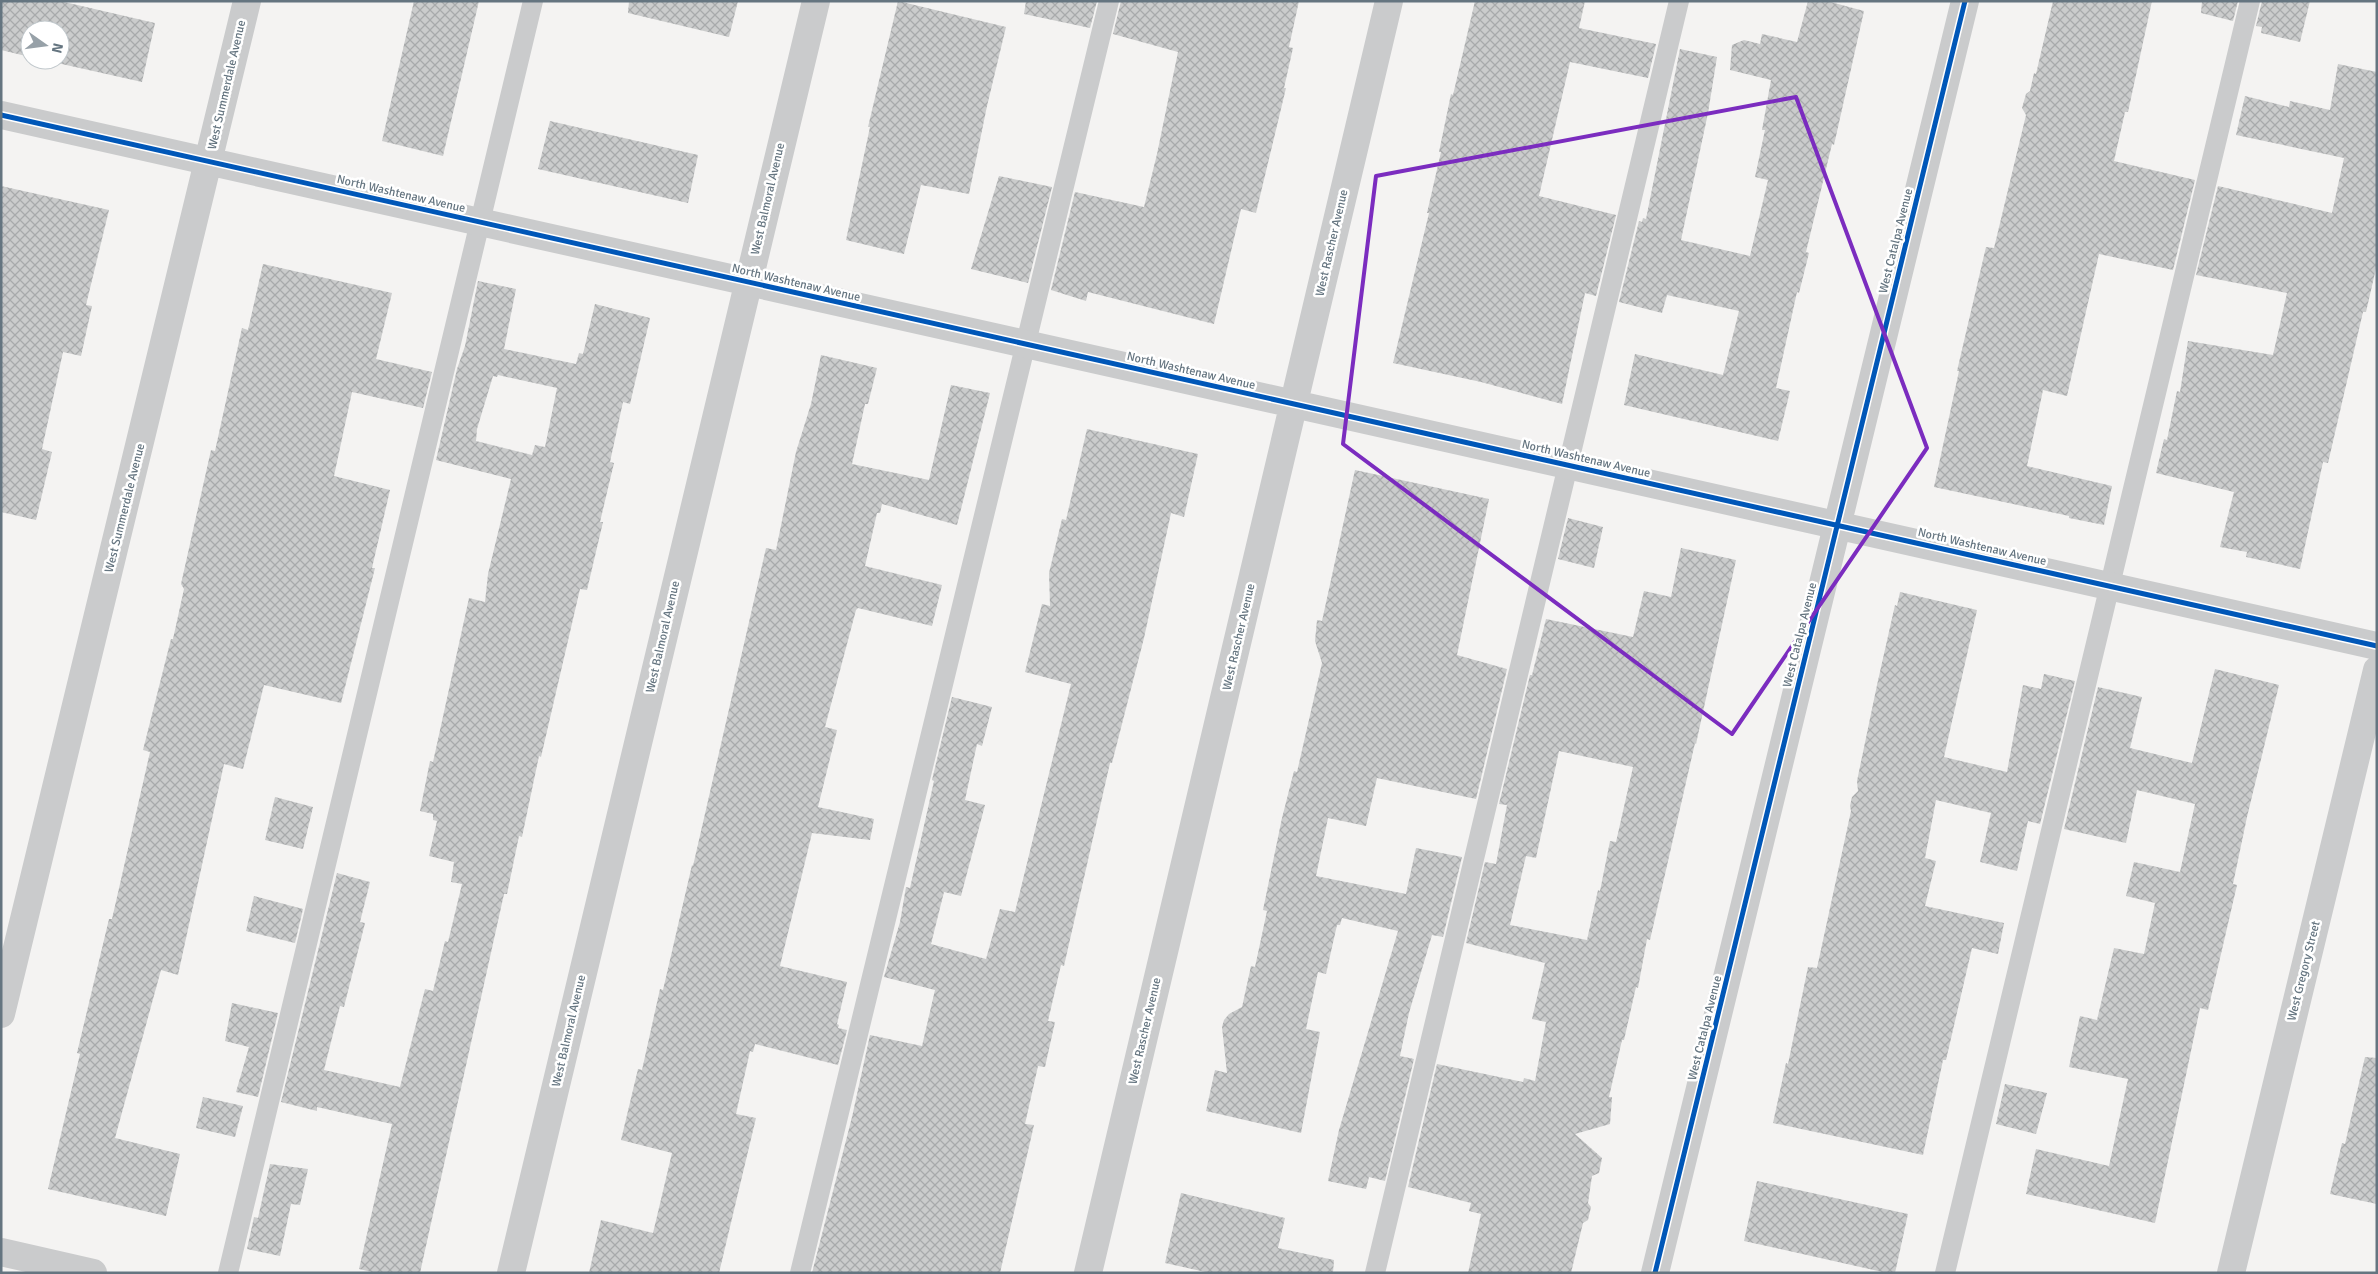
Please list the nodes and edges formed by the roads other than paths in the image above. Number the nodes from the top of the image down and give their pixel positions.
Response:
1 (247, 1) edge
2 (533, 1) edge
3 (816, 1) edge
4 (1109, 1) edge
5 (1389, 1) edge
6 (1679, 1) edge
7 (1965, 1) edge
8 (2250, 1) edge
9 (1, 115) edge
10 (209, 162) junction
11 (480, 222) junction
12 (749, 282) junction
13 (1026, 344) junction
14 (1294, 404) junction
15 (1568, 465) junction
16 (1838, 525) junction
17 (2110, 586) junction
18 (2377, 646) edge
19 (2377, 670) edge
20 (1, 1014) edge
21 (1, 1252) edge
22 (93, 1273) edge
23 (228, 1273) edge
24 (511, 1273) edge
25 (800, 1273) edge
26 (1088, 1273) edge
27 (1376, 1273) edge
28 (1655, 1273) edge
29 (1945, 1273) edge
30 (2231, 1273) edge

1 - 10 street, West Summerdale Avenue
2 - 11 lane
3 - 12 street, West Balmoral Avenue
4 - 13 lane
5 - 14 street, West Rascher Avenue
6 - 15 lane
7 - 16 street, West Catalpa Avenue
8 - 17 lane
9 - 10 street, North Washtenaw Avenue
10 - 11 street, North Washtenaw Avenue
10 - 20 street, West Summerdale Avenue
11 - 12 street, North Washtenaw Avenue
11 - 23 lane
12 - 13 street, North Washtenaw Avenue
12 - 24 street, West Balmoral Avenue
13 - 14 street, North Washtenaw Avenue
13 - 25 lane
14 - 15 street, North Washtenaw Avenue
14 - 26 street, West Rascher Avenue
15 - 16 street, North Washtenaw Avenue
15 - 27 lane
16 - 17 street, North Washtenaw Avenue
16 - 28 street, West Catalpa Avenue
17 - 18 street, North Washtenaw Avenue
17 - 29 lane
19 - 30 street, West Gregory Street
21 - 22 street

